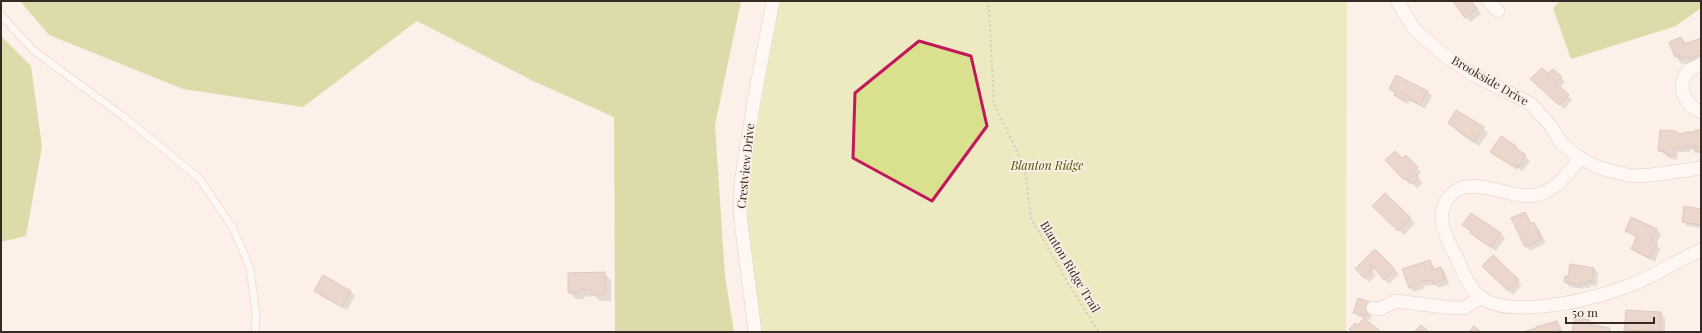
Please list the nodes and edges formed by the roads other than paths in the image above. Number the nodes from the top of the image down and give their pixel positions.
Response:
1 (773, 1) edge
2 (1397, 1) edge
3 (1488, 1) edge
4 (1498, 11) dead end
5 (1, 15) edge
6 (1701, 64) edge
7 (1701, 112) edge
8 (1580, 158) junction
9 (1701, 168) edge
10 (1701, 250) edge
11 (1481, 297) junction
12 (1373, 308) dead end
13 (255, 332) edge
14 (756, 332) edge

1 - 14 street, Crestview Drive
2 - 8 street, Brookside Drive
3 - 4 street
5 - 13 lane
6 - 7 street
8 - 9 street, Brookside Drive
8 - 11 street
10 - 11 street
11 - 12 street

